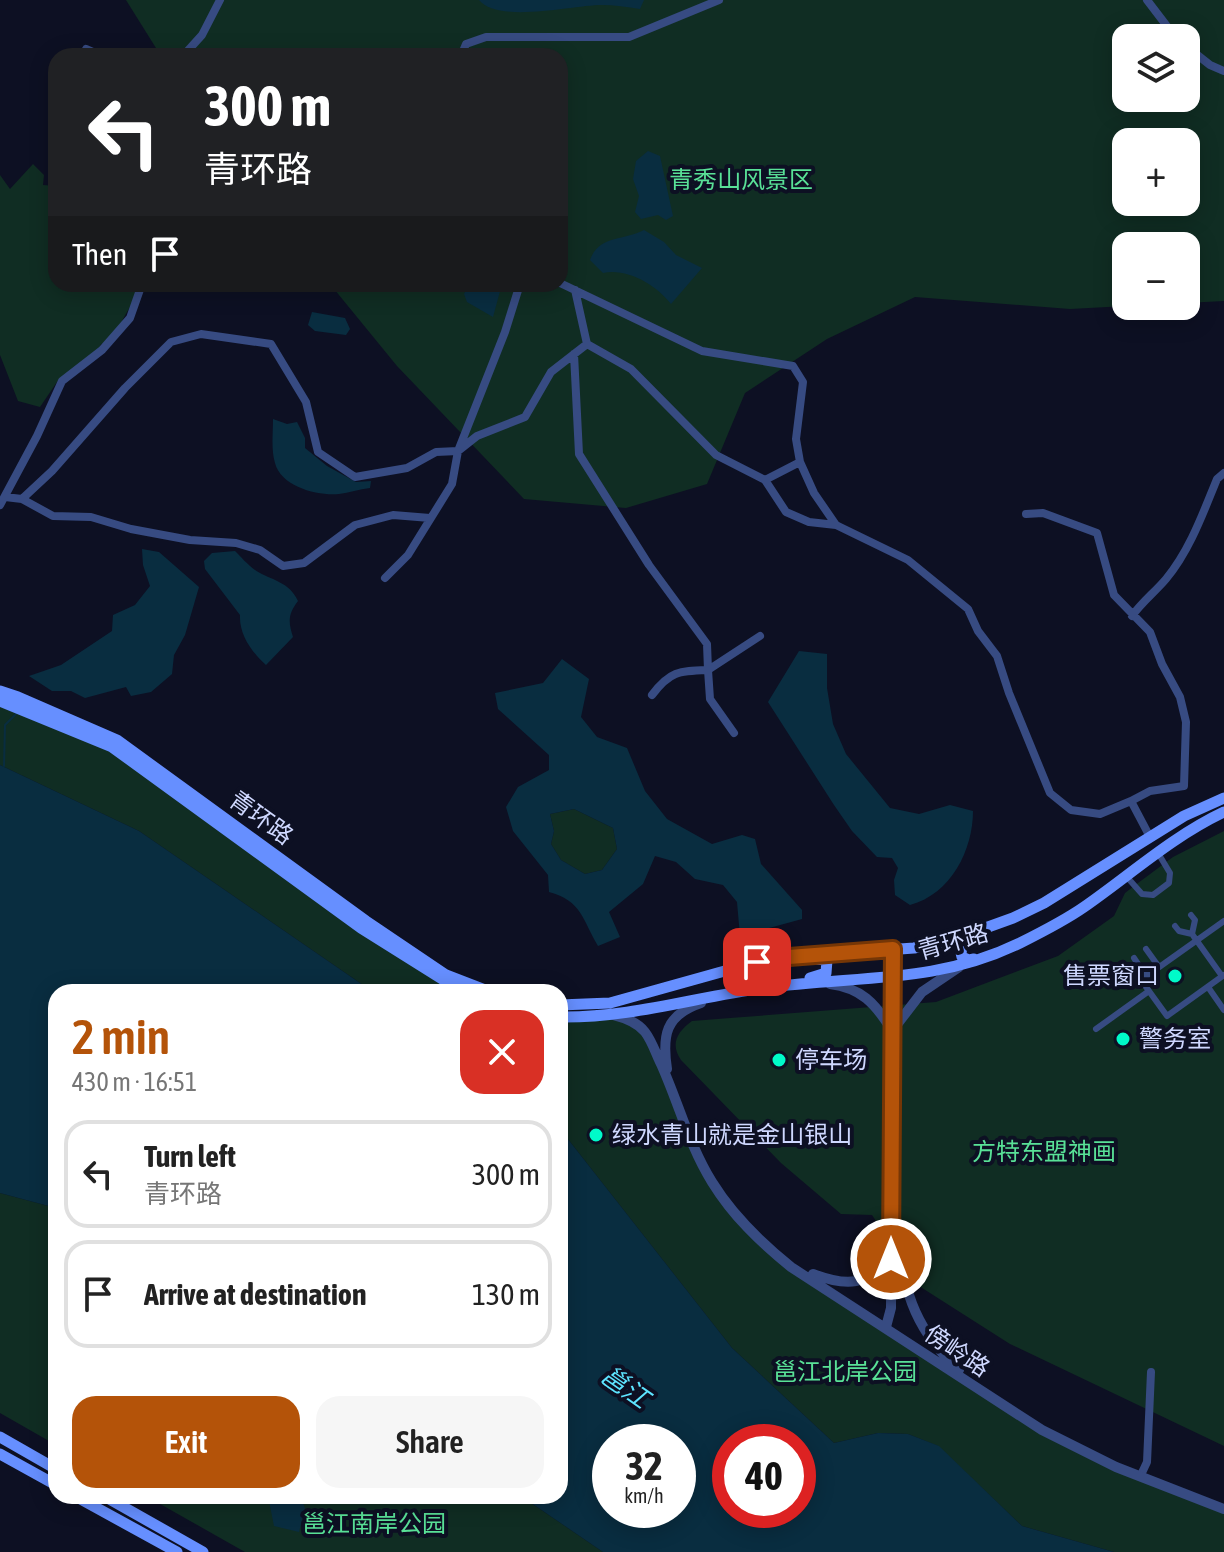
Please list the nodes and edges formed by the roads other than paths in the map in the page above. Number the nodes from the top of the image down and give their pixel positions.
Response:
1 (220, 0) edge
2 (719, 0) edge
3 (1147, 0) edge
4 (1165, 24) edge
5 (190, 48) edge
6 (464, 48) edge
7 (1200, 57) edge
8 (1224, 71) edge
9 (568, 287) edge
10 (575, 290) junction
11 (139, 292) edge
12 (518, 292) edge
13 (587, 344) junction
14 (574, 354) junction
15 (458, 451) junction
16 (800, 462) junction
17 (1224, 473) edge
18 (765, 480) junction
19 (22, 499) junction
20 (2, 501) edge
21 (1026, 514) dead end
22 (430, 518) junction
23 (836, 525) junction
24 (385, 578) dead end
25 (1132, 616) junction
26 (760, 636) dead end
27 (708, 670) junction
28 (0, 691) edge
29 (652, 695) dead end
30 (0, 701) edge
31 (734, 733) dead end
32 (1224, 798) edge
33 (1131, 801) junction
34 (1224, 812) edge
35 (1150, 837) junction
36 (1158, 853) junction
37 (1126, 876) junction
38 (1169, 883) junction
39 (1174, 892) dead end
40 (1153, 895) junction
41 (1159, 903) dead end
42 (1191, 915) dead end
43 (1224, 921) edge
44 (1175, 926) dead end
45 (984, 930) junction
46 (1194, 937) junction
47 (893, 949) junction
48 (1146, 949) dead end
49 (994, 954) junction
50 (789, 957) junction
51 (1134, 958) dead end
52 (961, 966) junction
53 (1159, 967) junction
54 (1146, 976) junction
55 (1223, 976) edge
56 (893, 977) junction
57 (818, 982) junction
58 (450, 984) edge
59 (469, 984) edge
60 (790, 984) junction
61 (1208, 987) junction
62 (1149, 991) junction
63 (729, 994) junction
64 (568, 1005) edge
65 (1224, 1010) edge
66 (613, 1015) junction
67 (568, 1017) edge
68 (1096, 1029) dead end
69 (892, 1031) junction
70 (669, 1083) junction
71 (891, 1211) junction
72 (791, 1267) junction
73 (886, 1327) junction
74 (1151, 1372) dead end
75 (987, 1396) junction
76 (0, 1437) edge
77 (0, 1454) edge
78 (48, 1464) edge
79 (1140, 1477) junction
80 (48, 1481) edge
81 (90, 1504) edge
82 (118, 1504) edge
83 (1224, 1509) edge
84 (177, 1552) edge
85 (203, 1552) edge

1 - 5 street
2 - 6 street
3 - 4 street
7 - 8 street
9 - 10 street
10 - 13 street
10 - 16 street
11 - 20 street
12 - 15 street
13 - 14 street
13 - 18 street
14 - 15 street
14 - 27 street
15 - 19 street
15 - 22 street
16 - 18 street
16 - 23 street
17 - 25 street
18 - 23 street
19 - 20 street
19 - 22 street
21 - 25 street
22 - 24 street
23 - 33 street
25 - 33 street
26 - 27 street
27 - 29 street
27 - 31 street
28 - 59 main road, 青环路
30 - 58 main road, 青环路
32 - 35 main road, 青环路
33 - 35 street
34 - 36 main road, 青环路
35 - 45 main road, 青环路
36 - 37 main road, 青环路
36 - 38 street
37 - 40 street
37 - 49 main road, 青环路
38 - 39 street
38 - 40 street
40 - 41 street
42 - 46 street
43 - 46 street
44 - 46 street
45 - 47 main road, 青环路
45 - 49 main road
46 - 53 street
46 - 55 street
47 - 50 main road, 青环路
47 - 56 street
48 - 53 street
49 - 52 main road, 青环路
50 - 60 main road
50 - 64 main road, 青环路
51 - 54 street
52 - 56 main road, 青环路
52 - 69 street
53 - 54 street
54 - 62 street
55 - 61 street
56 - 57 main road, 青环路
56 - 69 street
57 - 60 main road, 青环路
57 - 69 street
60 - 63 main road, 青环路
61 - 62 street
61 - 65 street
62 - 68 street
63 - 66 main road, 青环路
63 - 70 street
66 - 67 main road, 青环路
66 - 70 street
69 - 71 street
70 - 72 street, 傍岭路
71 - 72 street
71 - 73 street
71 - 75 street
72 - 73 street, 傍岭路
73 - 75 street, 傍岭路
74 - 79 street
75 - 79 street, 傍岭路
76 - 78 main road
77 - 80 main road
79 - 83 street, 傍岭路
81 - 84 main road
82 - 85 main road

